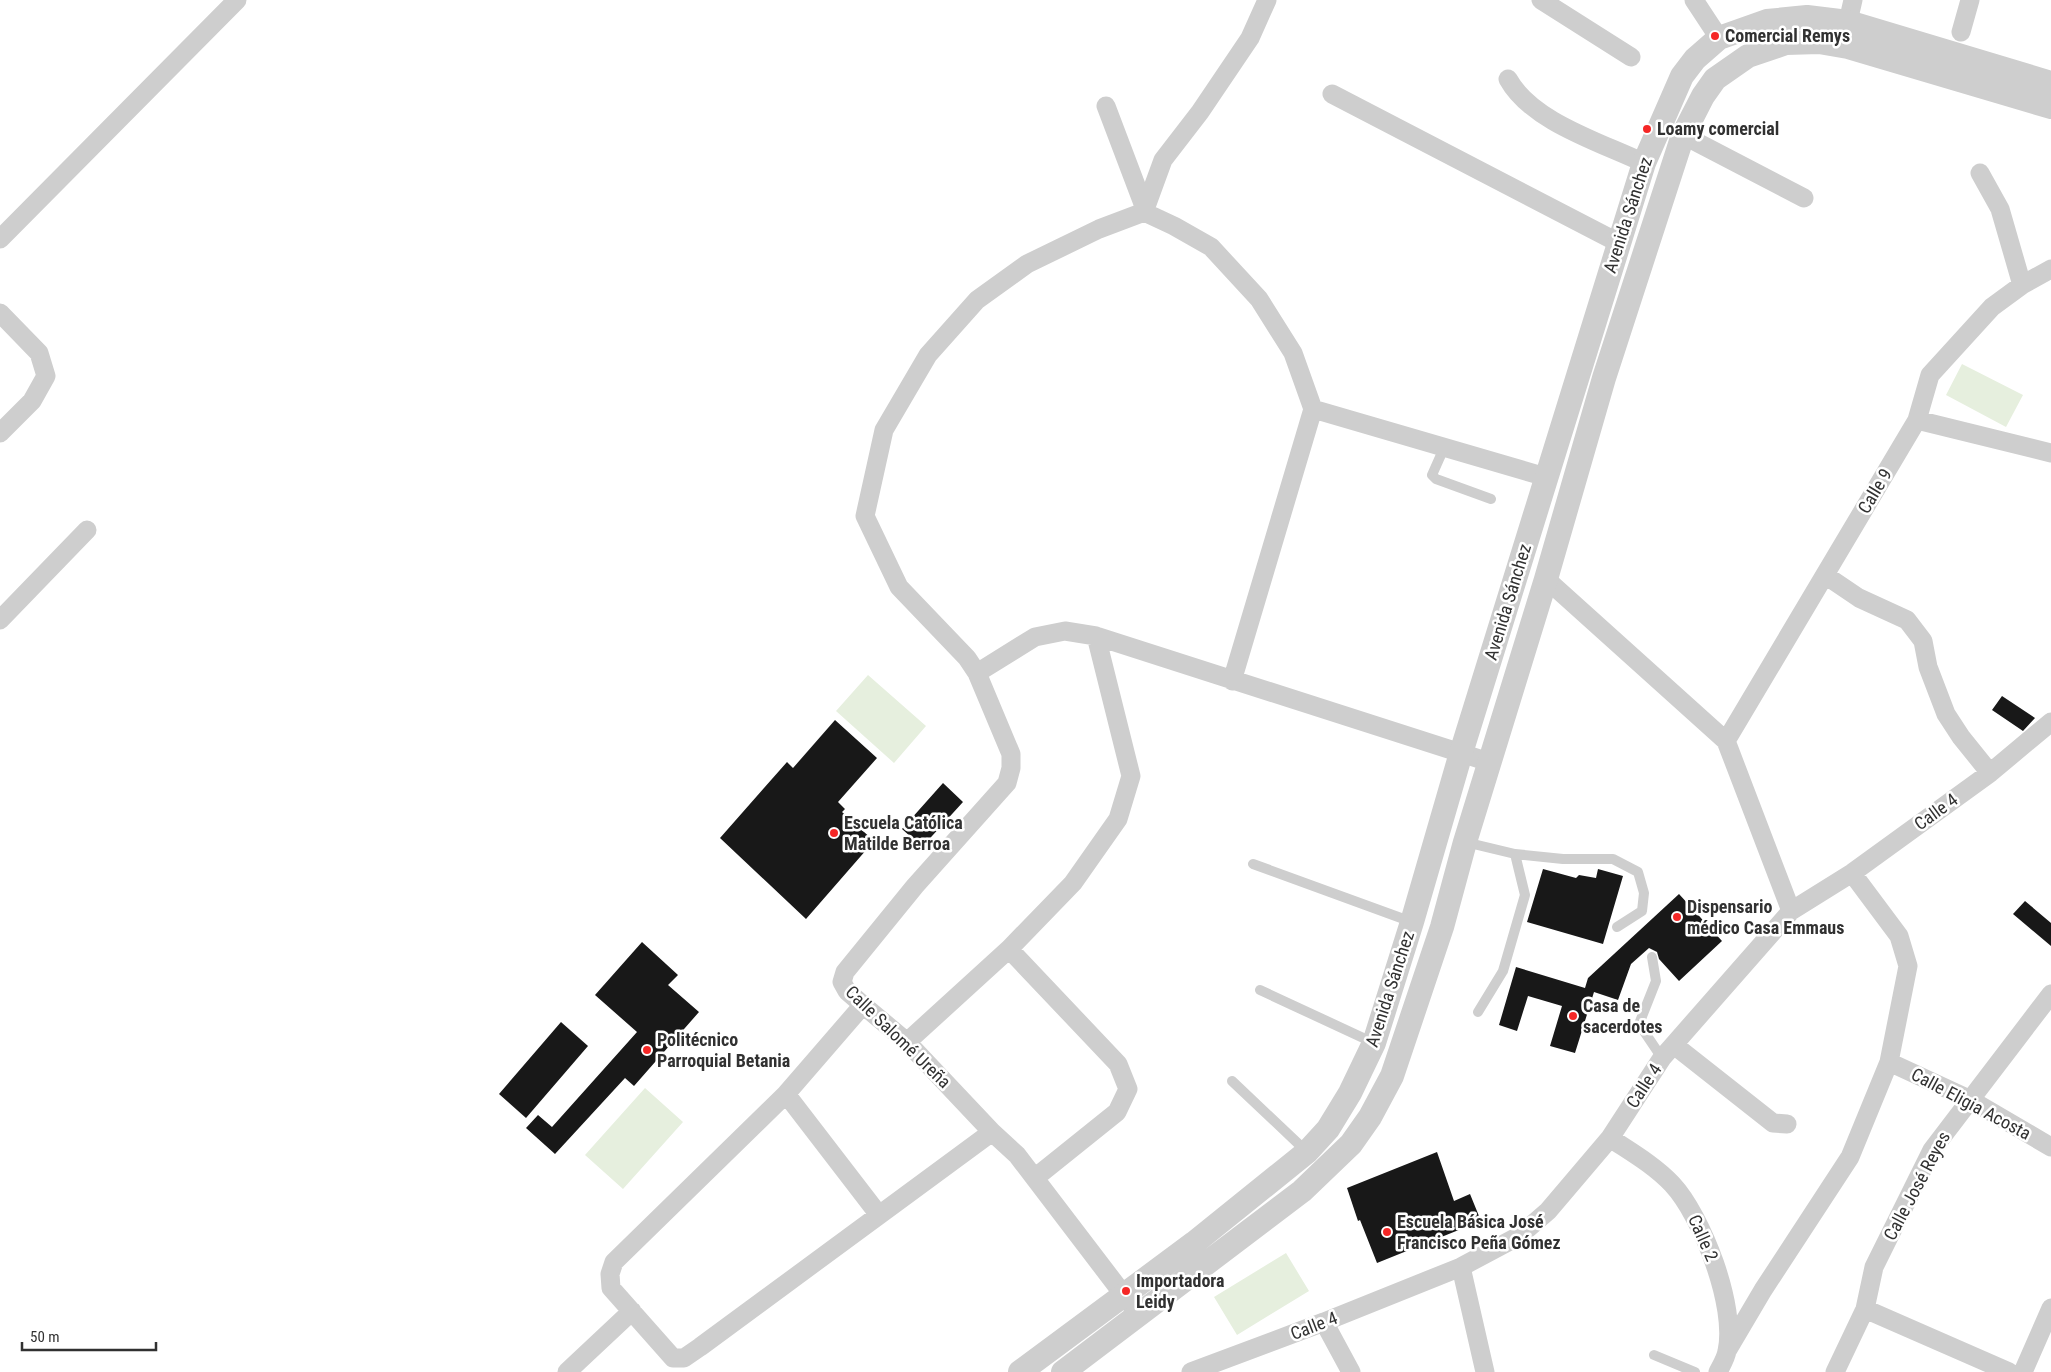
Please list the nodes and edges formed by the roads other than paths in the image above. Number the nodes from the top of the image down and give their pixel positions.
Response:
1 (237, 0) edge
2 (1266, 0) edge
3 (1541, 0) edge
4 (1694, 0) edge
5 (1970, 0) edge
6 (1850, 11) edge
7 (1960, 32) dead end
8 (1719, 38) junction
9 (1848, 47) junction
10 (1631, 57) dead end
11 (1508, 79) dead end
12 (2051, 83) edge
13 (1332, 94) dead end
14 (1106, 106) dead end
15 (2051, 107) edge
16 (1683, 135) junction
17 (1644, 163) junction
18 (1980, 173) dead end
19 (1804, 198) dead end
20 (1145, 211) junction
21 (0, 239) edge
22 (1619, 243) junction
23 (2051, 269) edge
24 (2022, 285) junction
25 (0, 314) edge
26 (1313, 409) junction
27 (1917, 420) junction
28 (0, 433) edge
29 (1444, 448) junction
30 (2051, 453) edge
31 (1546, 477) junction
32 (1491, 499) dead end
33 (87, 530) dead end
34 (1825, 575) junction
35 (1546, 580) junction
36 (0, 620) edge
37 (1096, 636) junction
38 (977, 673) junction
39 (1232, 681) junction
40 (2051, 722) edge
41 (1726, 741) junction
42 (1461, 753) junction
43 (1489, 762) junction
44 (1990, 773) junction
45 (1465, 842) junction
46 (1514, 854) junction
47 (1253, 864) dead end
48 (1852, 873) junction
49 (1791, 911) junction
50 (1412, 922) junction
51 (1618, 926) dead end
52 (1442, 928) junction
53 (1009, 949) junction
54 (1652, 957) dead end
55 (1260, 990) dead end
56 (2049, 1003) edge
57 (862, 1005) junction
58 (1478, 1012) dead end
59 (907, 1042) junction
60 (1374, 1043) junction
61 (1668, 1052) junction
62 (1889, 1062) junction
63 (1232, 1081) dead end
64 (786, 1094) junction
65 (1968, 1099) junction
66 (1787, 1124) dead end
67 (992, 1132) junction
68 (1610, 1138) junction
69 (2051, 1147) edge
70 (1307, 1152) junction
71 (1036, 1177) junction
72 (879, 1215) junction
73 (1461, 1267) junction
74 (1124, 1294) junction
75 (2051, 1308) edge
76 (1865, 1309) junction
77 (632, 1311) junction
78 (1140, 1315) junction
79 (1324, 1322) junction
80 (1728, 1351) junction
81 (1654, 1356) dead end
82 (1997, 1370) edge
83 (567, 1372) edge
84 (1020, 1372) edge
85 (1063, 1372) edge
86 (1191, 1372) edge
87 (1351, 1372) edge
88 (1485, 1372) edge
89 (1695, 1372) edge
90 (1718, 1372) edge
91 (1835, 1372) edge
92 (2024, 1372) edge

1 - 21 street
2 - 20 street
3 - 10 street
4 - 8 street
5 - 7 street
6 - 8 street, Avenida Sánchez
6 - 9 street
6 - 12 street, Avenida Sánchez
8 - 17 street, Avenida Sánchez
9 - 15 street, Avenida Sánchez
9 - 16 street, Avenida Sánchez
11 - 17 street
13 - 22 street
14 - 20 street
16 - 19 street
16 - 35 street, Avenida Sánchez
17 - 22 street, Avenida Sánchez
18 - 24 street
20 - 26 street
20 - 38 street, Calle Salomé Ureña
22 - 31 street, Avenida Sánchez
23 - 24 street, Calle 9
24 - 27 street, Calle 9
25 - 28 street
26 - 29 street
26 - 39 street
27 - 30 street
27 - 34 street, Calle 9
29 - 31 street
29 - 32 lane
31 - 42 street, Avenida Sánchez
33 - 36 street
34 - 41 street, Calle 9
34 - 44 street
35 - 41 street
35 - 43 street, Avenida Sánchez
37 - 38 street
37 - 39 street
37 - 53 street
38 - 57 street, Calle Salomé Ureña
39 - 42 street
40 - 44 street, Calle 4
41 - 49 street
42 - 43 street
42 - 50 street, Avenida Sánchez
43 - 45 street, Avenida Sánchez
44 - 48 street, Calle 4
45 - 46 lane
45 - 52 street, Avenida Sánchez
46 - 51 lane
46 - 58 lane
47 - 50 lane
48 - 49 street, Calle 4
48 - 62 street
49 - 61 street, Calle 4
50 - 52 street
50 - 60 street, Avenida Sánchez
52 - 78 street, Avenida Sánchez
53 - 59 street
53 - 71 street
54 - 61 lane
55 - 60 lane
56 - 65 street, Calle José Reyes
57 - 59 street, Calle Salomé Ureña
57 - 64 street
59 - 67 street, Calle Salomé Ureña
60 - 70 street, Avenida Sánchez
61 - 66 street
61 - 68 street, Calle 4
62 - 65 street, Calle Eligia Acosta
62 - 80 street
63 - 70 lane
64 - 72 street
64 - 77 street
65 - 69 street, Calle Eligia Acosta
65 - 76 street, Calle José Reyes
67 - 71 street, Calle Salomé Ureña
67 - 72 street
68 - 73 street, Calle 4
68 - 80 street, Calle 2
70 - 74 street, Avenida Sánchez
71 - 74 street, Calle Salomé Ureña
72 - 77 street
73 - 79 street, Calle 4
73 - 88 street
74 - 78 street, Calle Salomé Ureña
74 - 84 street, Avenida Sánchez
75 - 92 street
76 - 82 street
76 - 91 street, Calle José Reyes
77 - 83 street
78 - 85 street, Avenida Sánchez
79 - 86 street, Calle 4
79 - 87 street
80 - 90 street, Calle 2
81 - 89 lane

